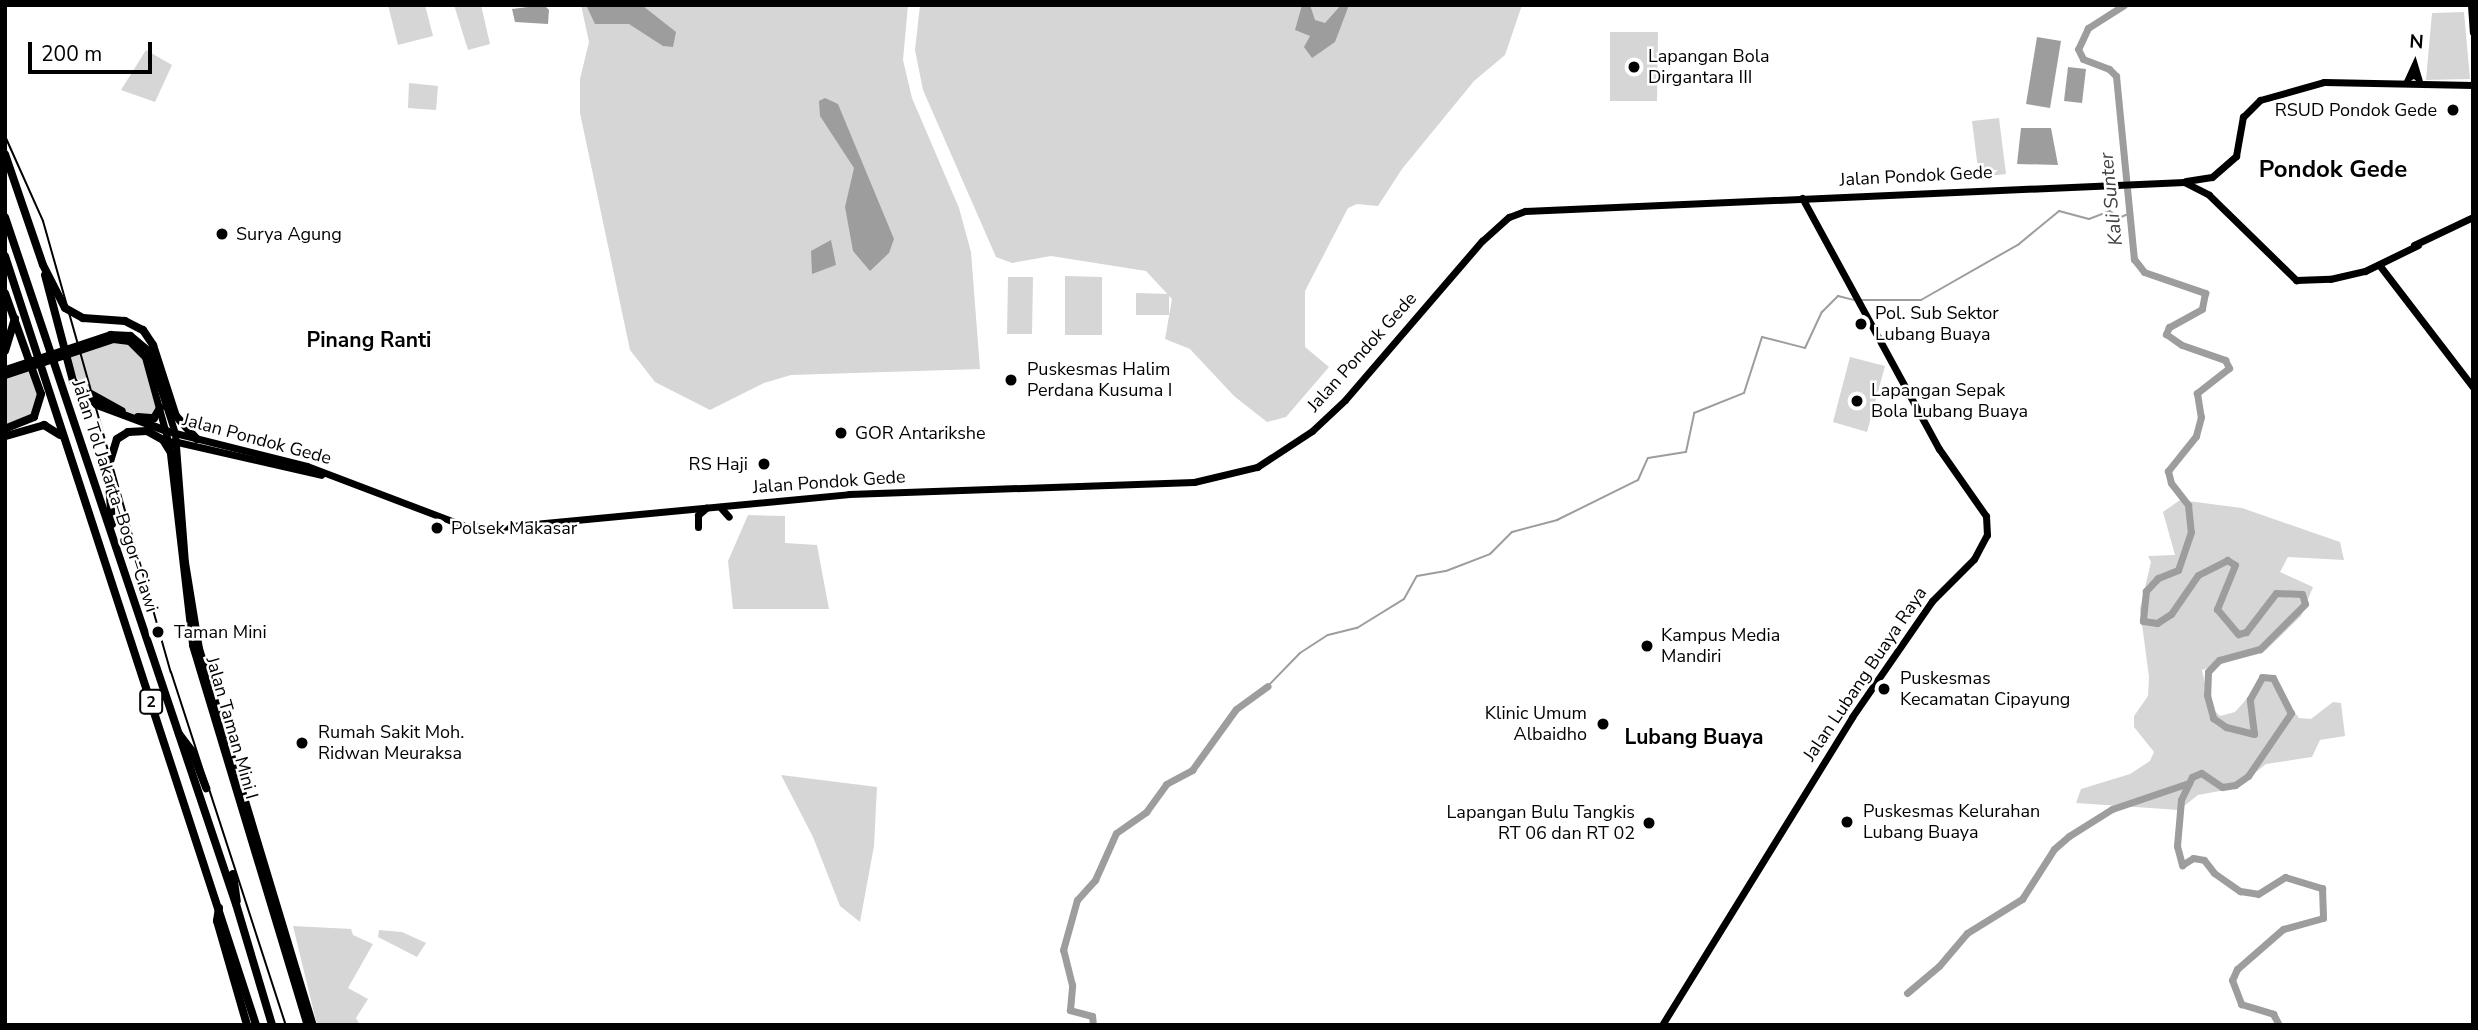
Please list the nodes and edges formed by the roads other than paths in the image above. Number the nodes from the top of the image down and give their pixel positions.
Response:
1 (2471, 5) edge
2 (2473, 32) edge
3 (2473, 85) edge
4 (5, 155) edge
5 (2212, 177) junction
6 (2184, 182) junction
7 (2209, 195) junction
8 (1805, 199) junction
9 (5, 217) edge
10 (2473, 217) edge
11 (2418, 245) junction
12 (5, 256) edge
13 (43, 265) junction
14 (2380, 266) junction
15 (2357, 272) junction
16 (5, 293) edge
17 (15, 314) junction
18 (57, 327) junction
19 (71, 350) junction
20 (5, 351) edge
21 (5, 369) edge
22 (5, 375) edge
23 (2473, 387) edge
24 (160, 408) junction
25 (5, 429) edge
26 (6, 436) edge
27 (172, 436) junction
28 (64, 440) junction
29 (197, 442) junction
30 (171, 453) junction
31 (178, 459) junction
32 (340, 479) junction
33 (711, 506) junction
34 (729, 517) dead end
35 (698, 527) dead end
36 (114, 545) junction
37 (177, 732) junction
38 (206, 788) dead end
39 (233, 874) dead end
40 (236, 904) junction
41 (219, 908) junction
42 (271, 1021) edge
43 (247, 1025) edge
44 (256, 1025) edge
45 (278, 1025) edge
46 (307, 1025) edge
47 (313, 1025) edge
48 (1662, 1025) edge

1 - 2 main road
3 - 5 main road
4 - 13 highway
5 - 6 main road
5 - 7 main road
6 - 7 main road, Jalan Pondok Gede
6 - 8 main road, Jalan Pondok Gede
7 - 15 main road, Jalan Pondok Gede
8 - 33 main road, Jalan Pondok Gede
8 - 48 main road, Jalan Lubang Buaya Raya
9 - 36 highway, Jalan Tol Jakarta–Bogor–Ciawi / 2
10 - 11 main road, Jalan Pondok Gede
11 - 14 main road, Jalan Pondok Gede
11 - 15 main road, Jalan Pondok Gede
12 - 28 highway, Jalan Tol Jakarta–Bogor–Ciawi / 2
13 - 18 highway
13 - 29 highway
14 - 15 main road, Jalan Pondok Gede
14 - 23 main road
16 - 17 highway
17 - 20 highway
17 - 25 highway
18 - 24 highway
18 - 27 highway
19 - 21 main road
19 - 22 main road
19 - 24 main road
19 - 27 main road
24 - 27 main road
26 - 28 highway
27 - 29 main road, Jalan Pondok Gede
27 - 30 main road, Jalan Taman Mini I
27 - 31 main road, Jalan Taman Mini I
28 - 41 highway, Jalan Tol Jakarta–Bogor–Ciawi / 2
29 - 31 main road
29 - 32 main road, Jalan Pondok Gede
29 - 32 main road, Jalan Pondok Gede
30 - 36 highway
30 - 46 main road, Jalan Taman Mini I
31 - 47 main road, Jalan Taman Mini I
32 - 33 main road, Jalan Pondok Gede
33 - 34 main road
33 - 35 main road
36 - 37 highway, Jalan Tol Jakarta–Bogor–Ciawi / 2
37 - 38 highway
37 - 40 highway, Jalan Tol Jakarta–Bogor–Ciawi / 2
39 - 40 highway
40 - 42 highway, Jalan Tol Jakarta–Bogor–Ciawi / 2
41 - 43 highway
41 - 44 highway, Jalan Tol Jakarta–Bogor–Ciawi / 2
42 - 45 highway

